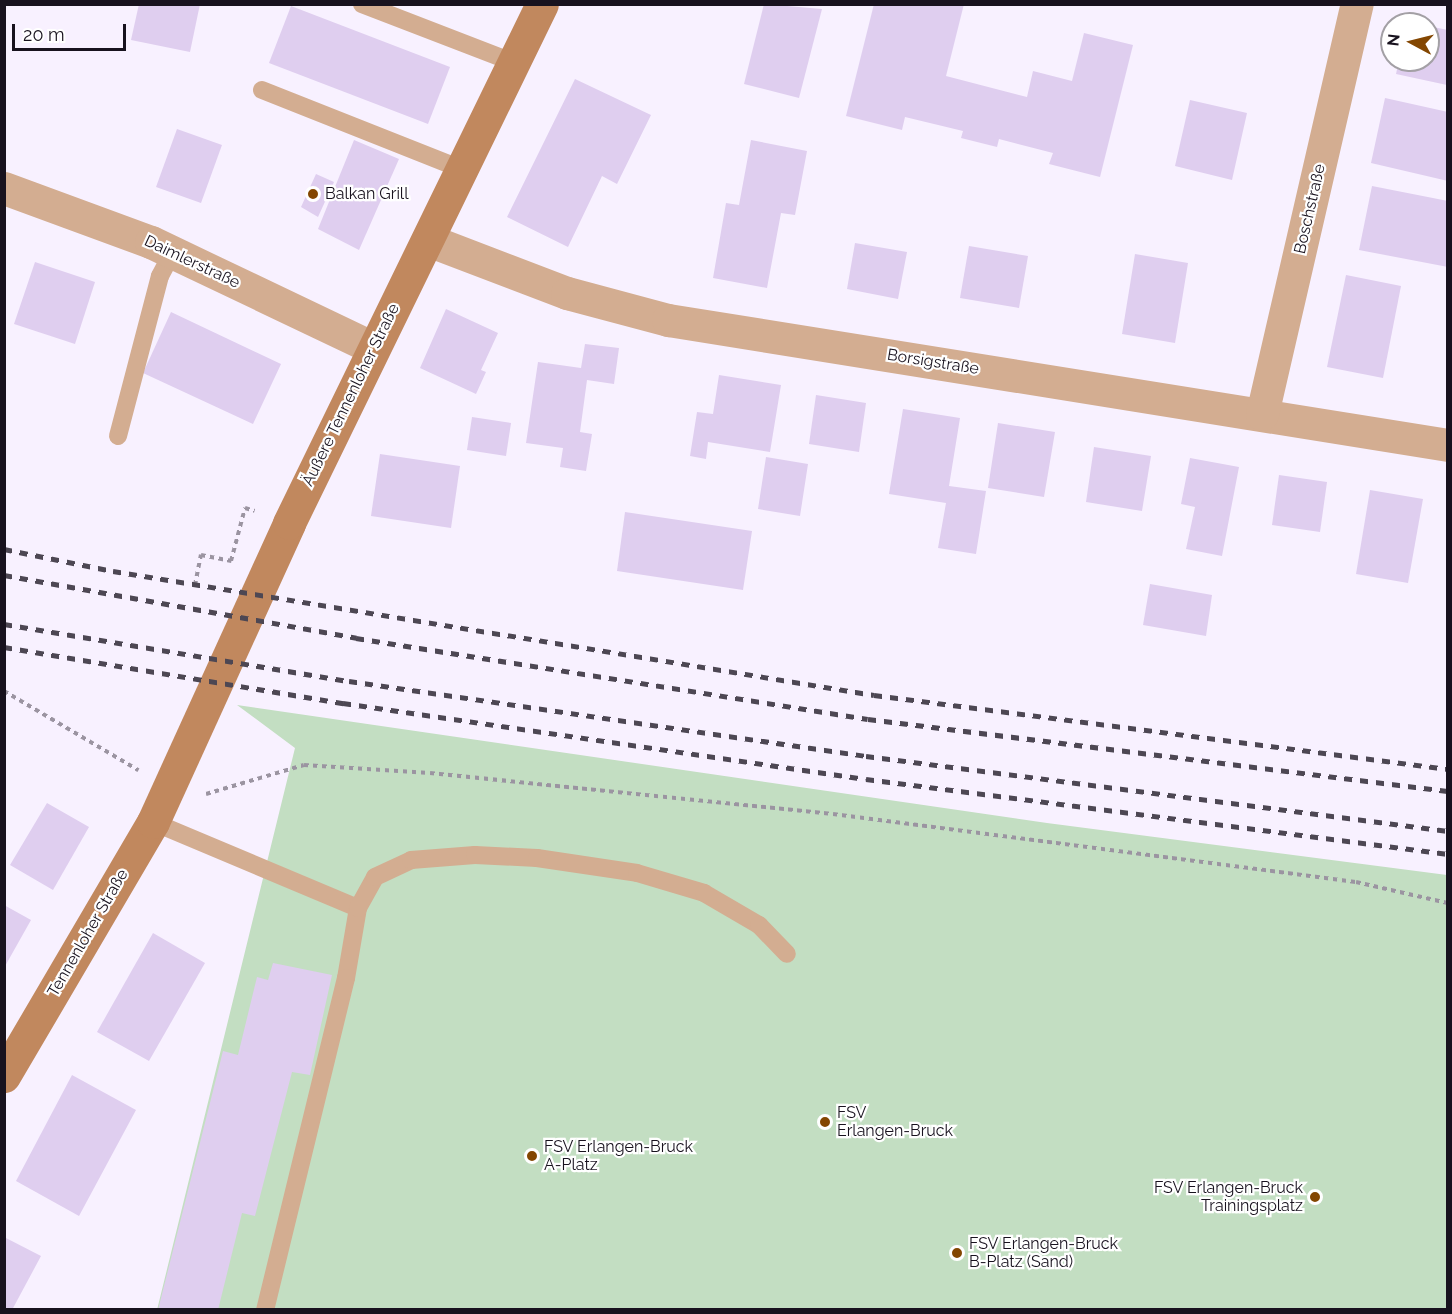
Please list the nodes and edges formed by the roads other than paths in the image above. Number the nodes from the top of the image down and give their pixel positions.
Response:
1 (362, 4) edge
2 (542, 4) edge
3 (1357, 4) edge
4 (512, 62) junction
5 (262, 90) dead end
6 (459, 168) junction
7 (4, 188) edge
8 (428, 240) junction
9 (173, 252) junction
10 (373, 348) junction
11 (1262, 414) junction
12 (118, 436) dead end
13 (1448, 445) edge
14 (168, 788) joint
15 (153, 822) junction
16 (358, 908) junction
17 (787, 954) dead end
18 (4, 1076) edge
19 (265, 1310) edge

1 - 4 lane
2 - 4 street, Äußere Tennenloher Straße
3 - 11 street, Boschstraße
4 - 6 street, Äußere Tennenloher Straße
5 - 6 lane
6 - 8 street, Äußere Tennenloher Straße
7 - 9 street, Daimlerstraße
8 - 10 street, Äußere Tennenloher Straße
8 - 11 street, Borsigstraße
9 - 10 street, Daimlerstraße
9 - 12 lane
10 - 14 street, Äußere Tennenloher Straße
11 - 13 street, Borsigstraße
14 - 15 street, Tennenloher Straße
15 - 16 lane
15 - 18 street, Tennenloher Straße
16 - 17 lane
16 - 19 lane

